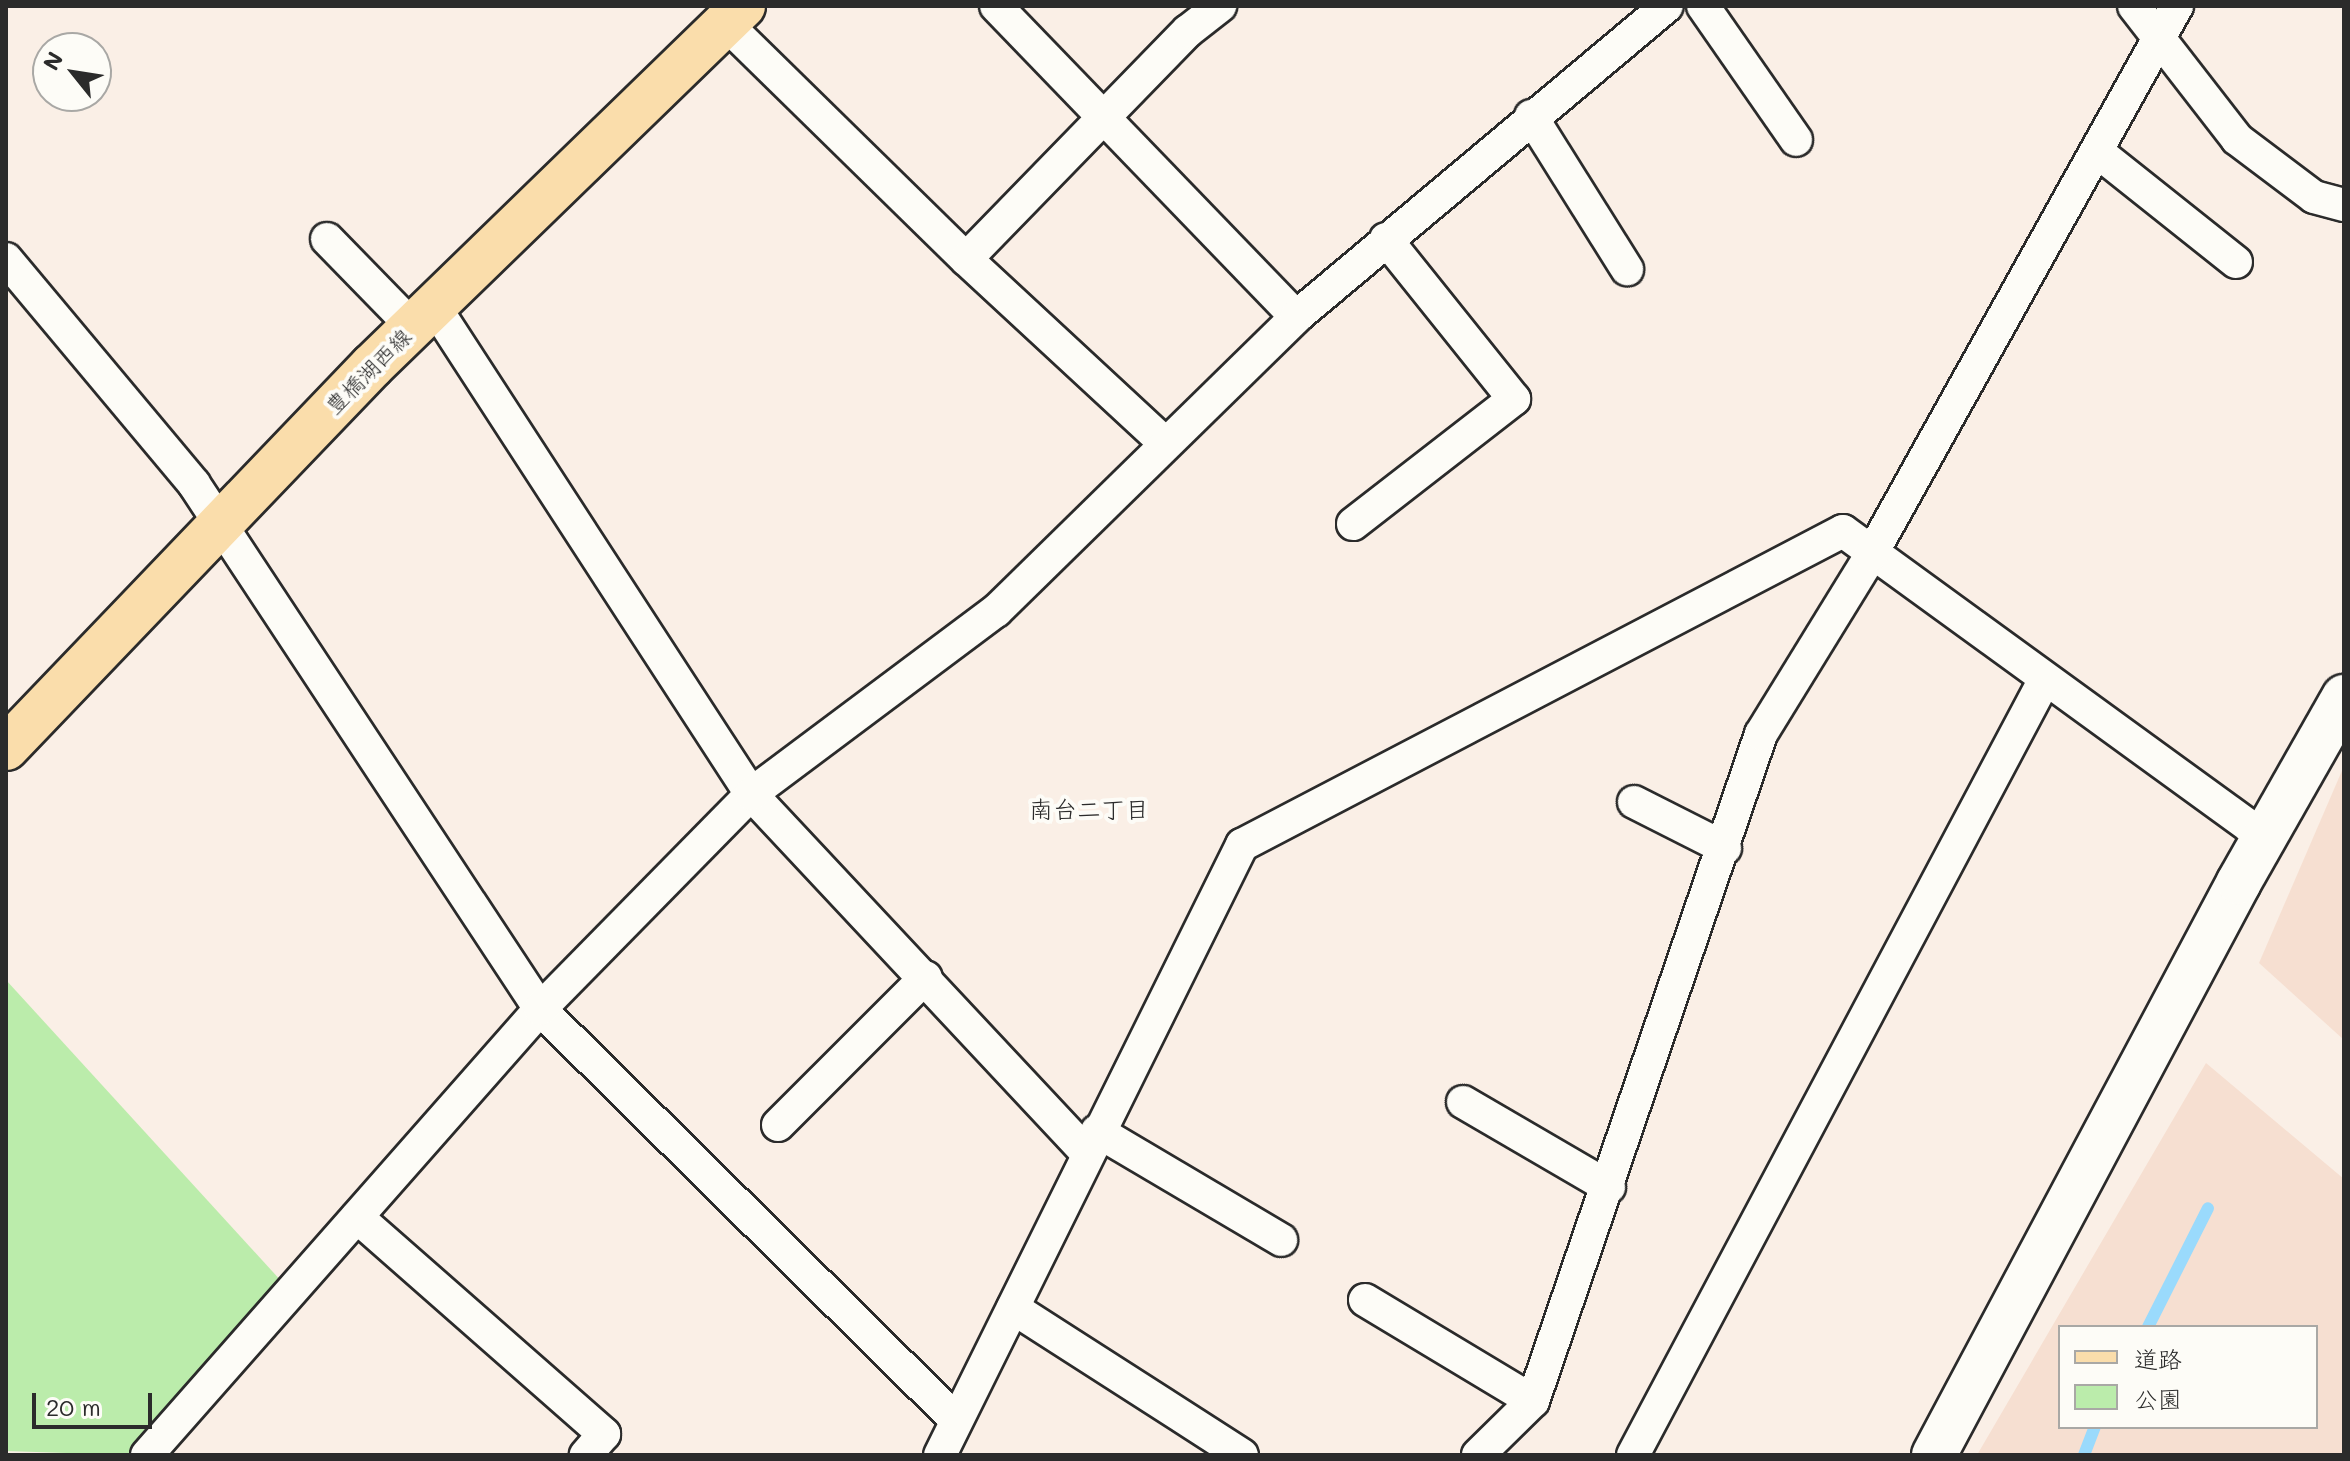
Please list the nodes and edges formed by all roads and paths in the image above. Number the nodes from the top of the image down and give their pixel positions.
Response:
1 (996, 6) edge
2 (1220, 6) edge
3 (1667, 6) edge
4 (1703, 6) edge
5 (2134, 6) edge
6 (2177, 6) edge
7 (734, 15) edge
8 (2157, 41) junction
9 (1531, 116) junction
10 (1104, 118) junction
11 (1796, 140) dead end
12 (2099, 153) junction
13 (2344, 205) edge
14 (327, 239) dead end
15 (1386, 239) junction
16 (6, 259) edge
17 (966, 259) junction
18 (2236, 262) dead end
19 (1627, 269) dead end
20 (424, 316) junction
21 (1296, 317) junction
22 (1165, 443) junction
23 (218, 521) junction
24 (1353, 524) dead end
25 (1871, 555) junction
26 (2044, 681) junction
27 (2344, 697) edge
28 (6, 748) edge
29 (751, 794) junction
30 (1634, 802) dead end
31 (2264, 837) junction
32 (1725, 848) junction
33 (926, 977) junction
34 (540, 1009) junction
35 (1463, 1102) dead end
36 (778, 1125) dead end
37 (1091, 1142) junction
38 (1609, 1187) junction
39 (357, 1217) junction
40 (1281, 1240) dead end
41 (1365, 1300) dead end
42 (1013, 1308) junction
43 (1533, 1401) junction
44 (955, 1419) junction
45 (147, 1455) edge
46 (586, 1455) edge
47 (940, 1455) edge
48 (1242, 1455) edge
49 (1478, 1455) edge
50 (1633, 1455) edge
51 (1934, 1455) edge

1 - 10 street
2 - 10 street
3 - 9 street
4 - 11 street
5 - 8 street
6 - 8 street
7 - 17 street
7 - 20 main road, 豊橋湖西線
8 - 12 street
8 - 13 street
9 - 15 street
9 - 19 street
10 - 17 street
10 - 21 street
12 - 18 street
12 - 25 street
14 - 20 street
15 - 21 street
15 - 24 street
16 - 23 street
17 - 22 street
20 - 23 main road, 豊橋湖西線
20 - 29 street
21 - 22 street
22 - 29 street
23 - 28 main road, 豊橋湖西線
23 - 34 street
25 - 26 street
25 - 32 street
25 - 37 street
26 - 31 street
26 - 50 street
27 - 31 street
29 - 33 street
29 - 34 street
30 - 32 street
31 - 51 street
32 - 38 street
33 - 36 street
33 - 37 street
34 - 39 street
34 - 44 street
35 - 38 street
37 - 40 street
37 - 42 street
38 - 43 street
39 - 45 street
39 - 46 street
41 - 43 street
42 - 44 street
42 - 48 street
43 - 49 street
44 - 47 street

